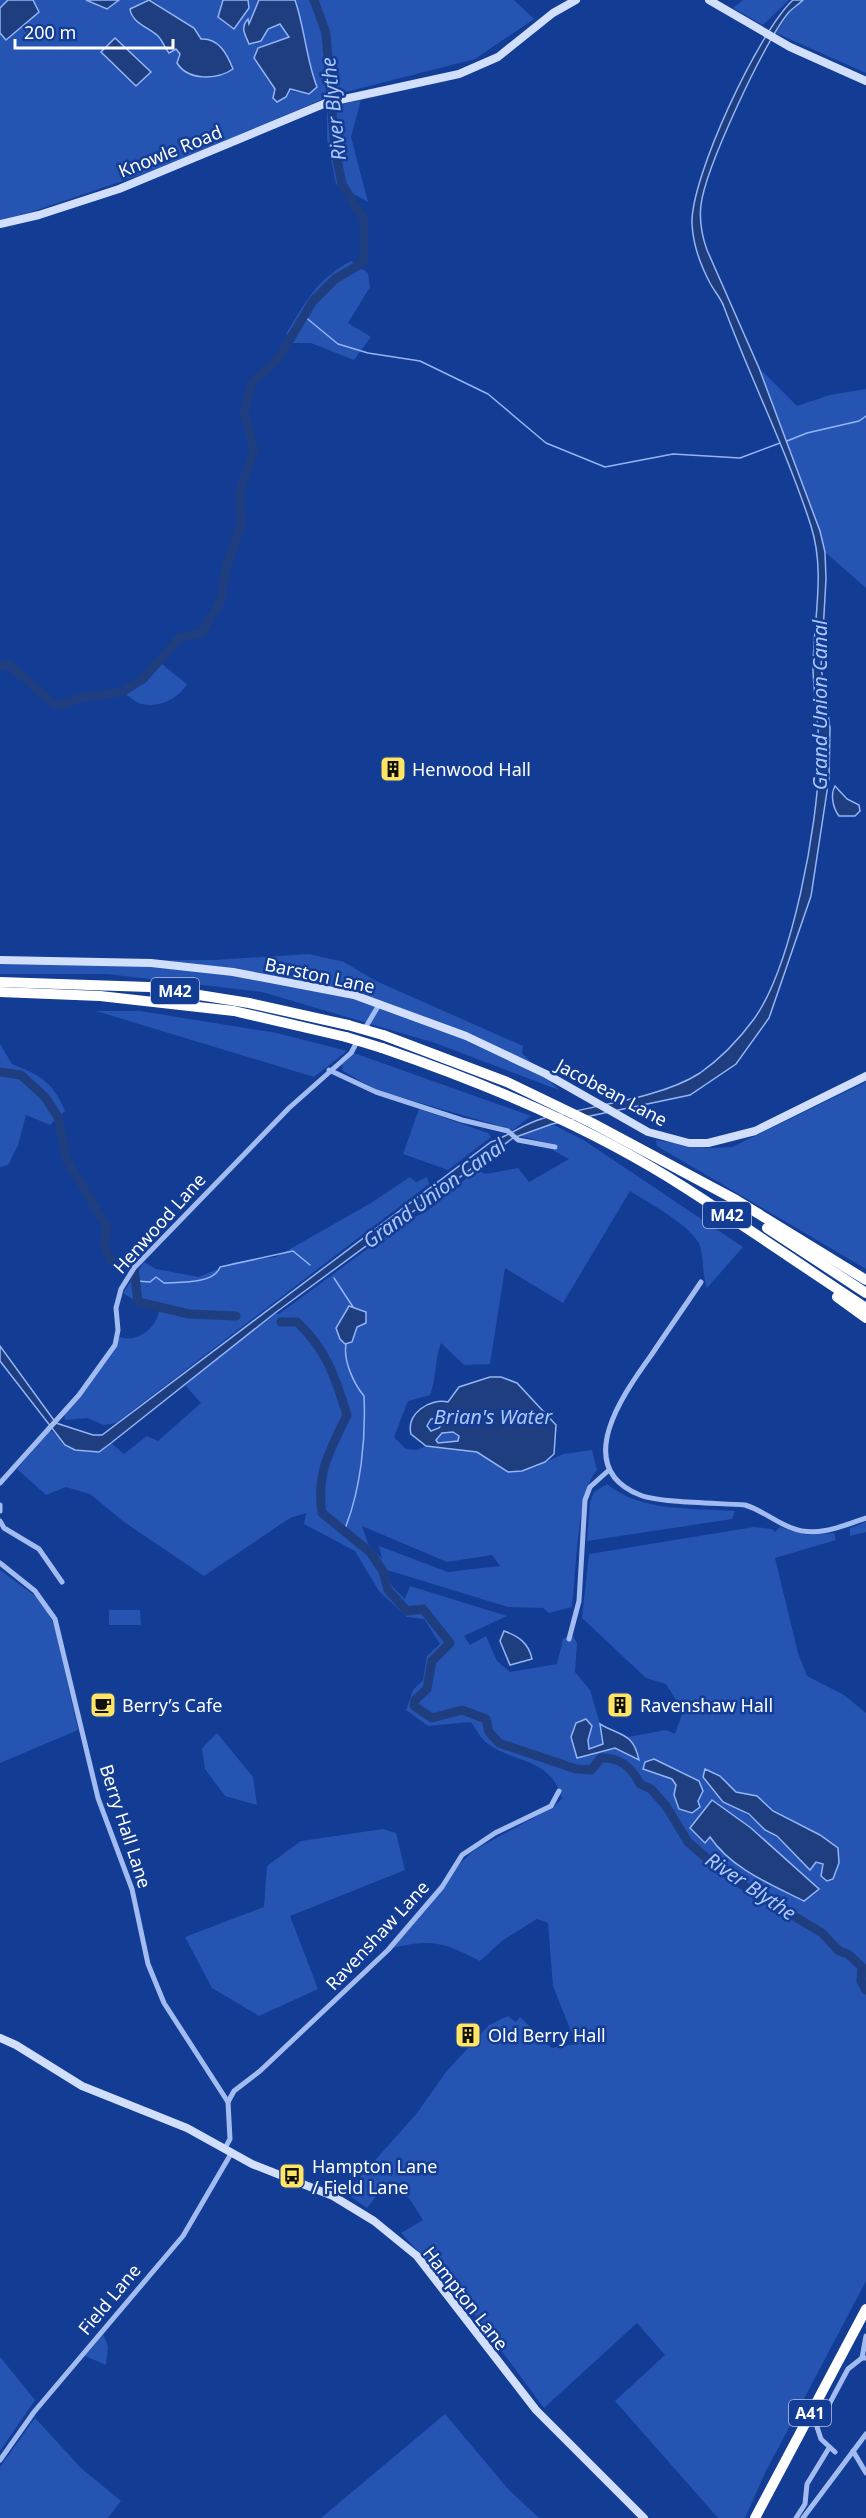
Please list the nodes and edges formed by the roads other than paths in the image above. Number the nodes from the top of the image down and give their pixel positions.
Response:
1 (576, 0) edge
2 (709, 0) edge
3 (866, 81) edge
4 (0, 224) edge
5 (0, 960) edge
6 (0, 982) edge
7 (0, 992) edge
8 (380, 1003) junction
9 (347, 1031) junction
10 (329, 1070) junction
11 (866, 1076) edge
12 (635, 1145) junction
13 (555, 1147) dead end
14 (644, 1163) junction
15 (866, 1280) edge
16 (701, 1282) dead end
17 (866, 1293) edge
18 (866, 1308) edge
19 (866, 1318) edge
20 (609, 1470) junction
21 (0, 1483) edge
22 (0, 1505) edge
23 (0, 1511) edge
24 (866, 1518) edge
25 (0, 1521) edge
26 (0, 1563) edge
27 (62, 1582) dead end
28 (569, 1639) dead end
29 (559, 1791) dead end
30 (0, 2038) edge
31 (228, 2102) junction
32 (228, 2150) junction
33 (866, 2309) edge
34 (866, 2336) edge
35 (864, 2358) edge
36 (866, 2434) edge
37 (853, 2451) junction
38 (0, 2460) edge
39 (866, 2472) edge
40 (789, 2512) dead end
41 (644, 2518) edge
42 (755, 2518) edge
43 (796, 2518) edge
44 (803, 2518) edge

1 - 4 street, Knowle Road
2 - 3 street
5 - 8 street, Barston Lane
6 - 9 highway, M42
7 - 9 highway, M42
8 - 10 street, Barston Lane
8 - 11 street, Jacobean Lane
9 - 12 highway, M42, bridge
9 - 14 highway, M42, bridge
10 - 13 street
10 - 21 street, Henwood Lane
12 - 15 highway
12 - 17 highway, M42
14 - 18 highway, M42
14 - 19 highway
16 - 20 street
20 - 24 street
20 - 28 street
22 - 23 street
25 - 27 street
26 - 31 street, Berry Hall Lane
29 - 31 street, Ravenshaw Lane
30 - 32 street, Hampton Lane
31 - 32 street
32 - 38 street, Field Lane
32 - 41 street, Hampton Lane
33 - 42 highway, A41
34 - 35 street
35 - 43 street
36 - 37 street
37 - 39 street
37 - 44 street
40 - 43 street

